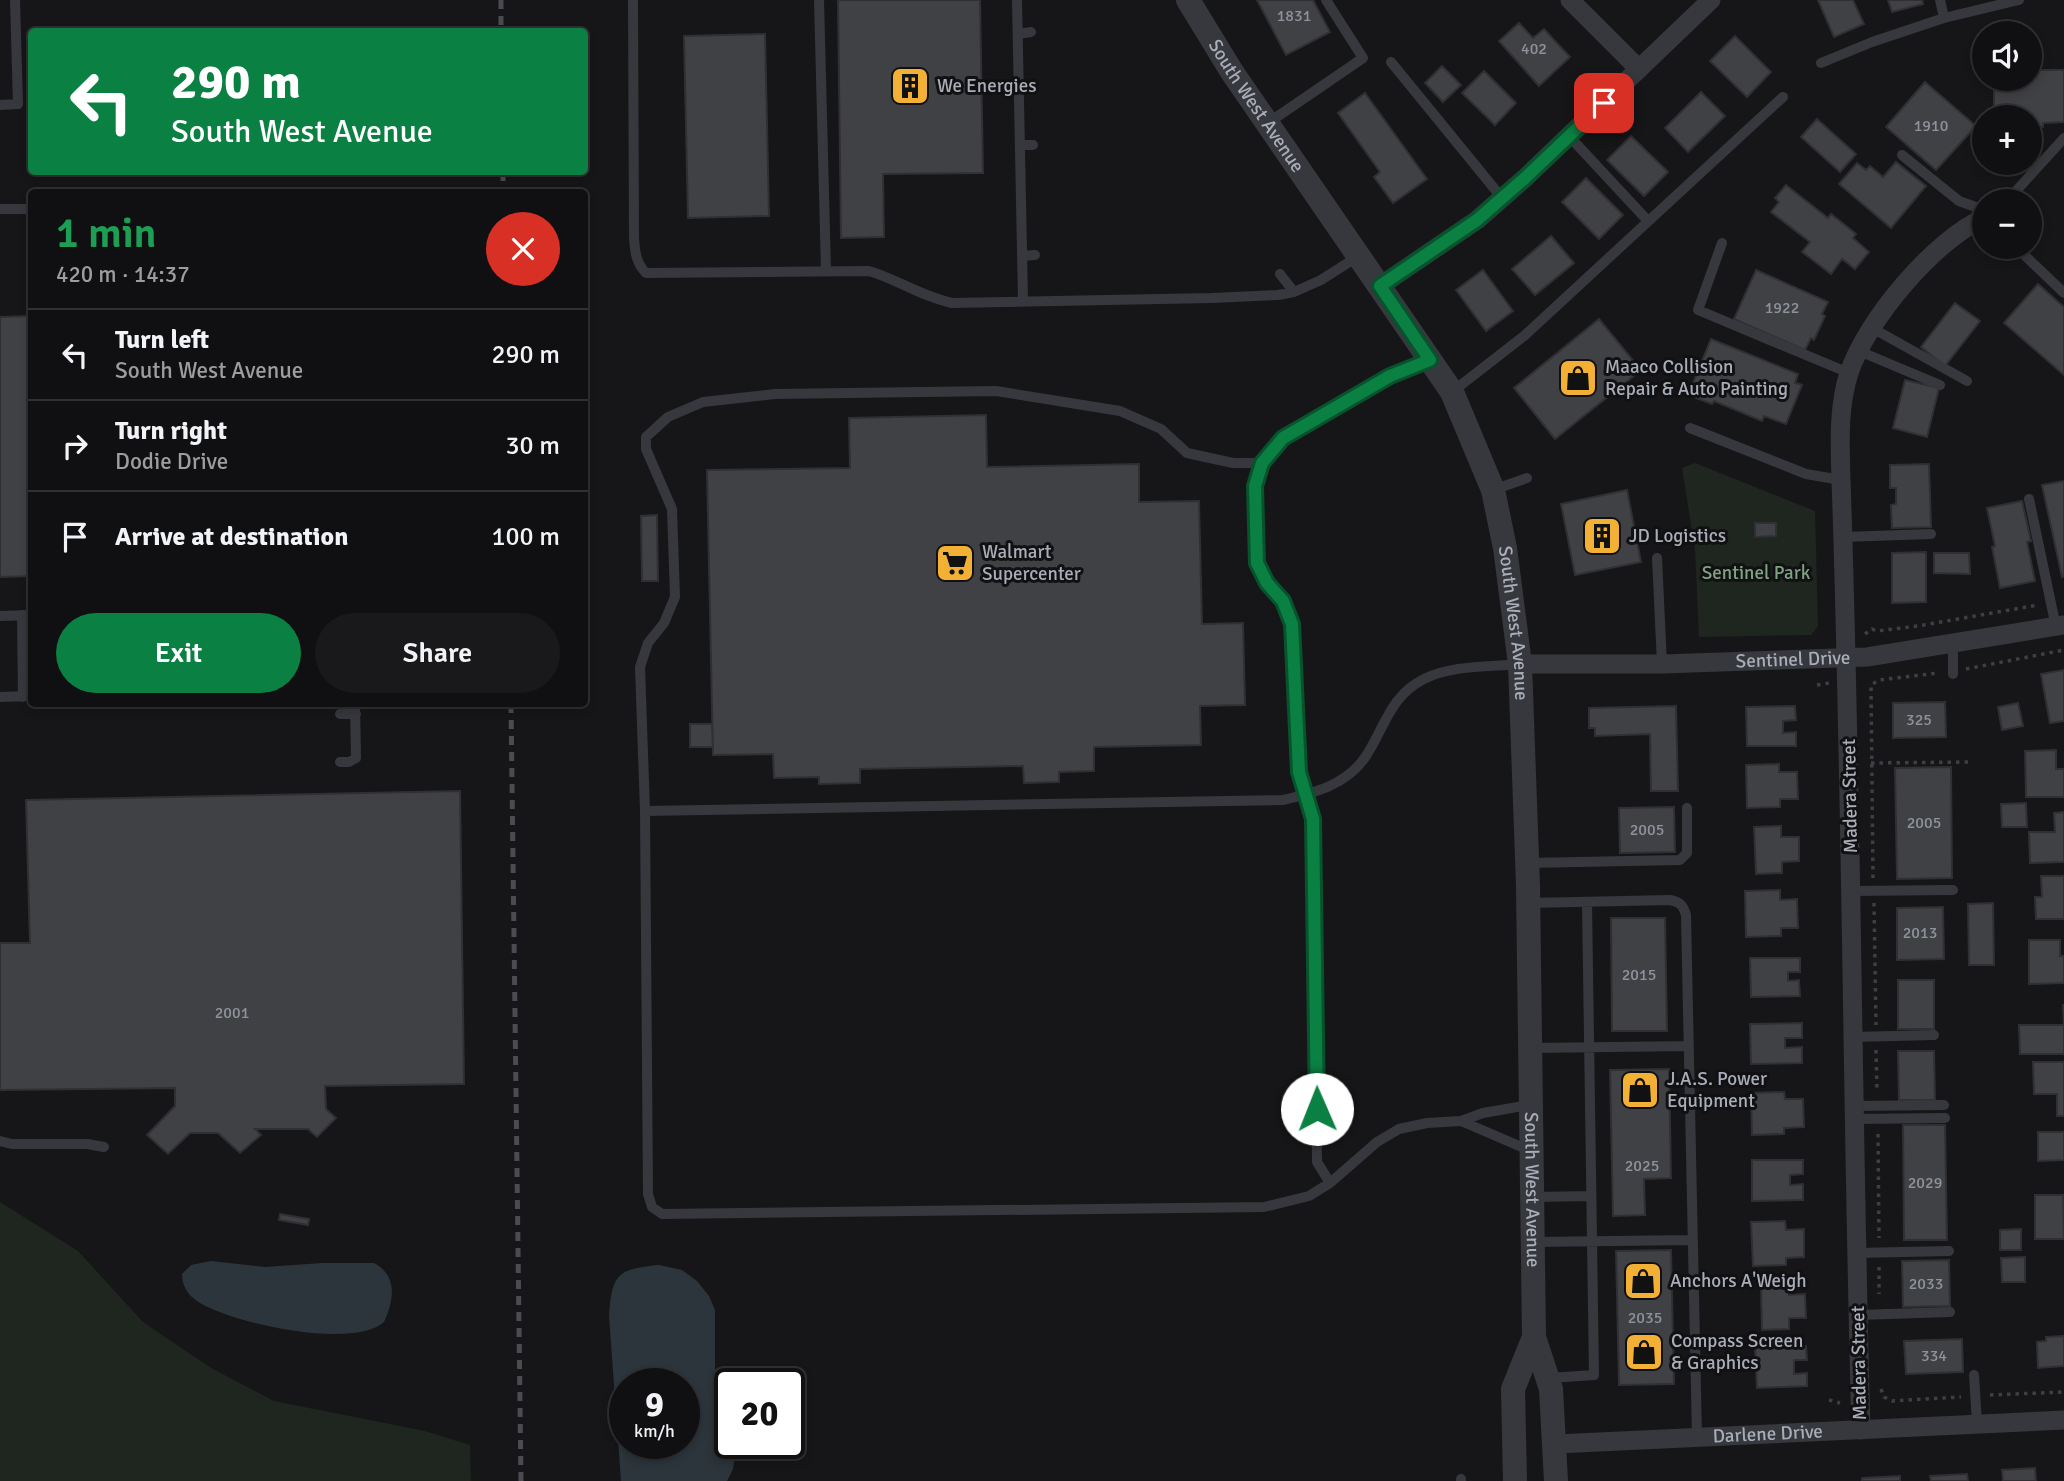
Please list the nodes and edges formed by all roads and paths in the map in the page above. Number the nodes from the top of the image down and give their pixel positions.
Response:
1 (15, 0) edge
2 (632, 0) edge
3 (819, 0) edge
4 (1017, 0) edge
5 (1188, 0) edge
6 (1326, 0) edge
7 (1570, 0) edge
8 (1711, 0) edge
9 (1940, 0) edge
10 (2019, 0) edge
11 (1944, 18) junction
12 (1031, 32) dead end
13 (1018, 34) junction
14 (1391, 62) dead end
15 (1821, 63) dead end
16 (1639, 69) junction
17 (1032, 90) dead end
18 (1019, 91) junction
19 (1783, 97) dead end
20 (0, 105) edge
21 (1268, 123) junction
22 (1569, 136) junction
23 (2064, 138) edge
24 (1020, 145) junction
25 (1033, 145) dead end
26 (1902, 155) dead end
27 (2018, 189) edge
28 (1502, 198) junction
29 (1034, 199) dead end
30 (1021, 200) junction
31 (1972, 206) edge
32 (0, 209) edge
33 (28, 209) edge
34 (1648, 221) junction
35 (1972, 225) edge
36 (1722, 243) dead end
37 (1022, 256) junction
38 (1035, 256) dead end
39 (1358, 256) junction
40 (2029, 259) edge
41 (826, 270) junction
42 (1280, 274) dead end
43 (1380, 286) junction
44 (1294, 292) junction
45 (2064, 293) edge
46 (1023, 301) junction
47 (1872, 328) junction
48 (1859, 351) junction
49 (1430, 360) junction
50 (1849, 373) junction
51 (1967, 381) dead end
52 (1940, 385) dead end
53 (1452, 392) junction
54 (1690, 428) dead end
55 (1262, 463) junction
56 (1527, 478) dead end
57 (1841, 480) junction
58 (1493, 490) junction
59 (2029, 499) dead end
60 (1931, 534) dead end
61 (1843, 537) junction
62 (1657, 558) dead end
63 (2051, 603) junction
64 (27, 615) edge
65 (0, 616) edge
66 (2060, 626) edge
67 (1872, 629) dead end
68 (1953, 645) junction
69 (2064, 650) edge
70 (1846, 657) junction
71 (1520, 664) junction
72 (1662, 664) junction
73 (1953, 673) junction
74 (0, 697) edge
75 (27, 697) edge
76 (355, 709) edge
77 (340, 714) dead end
78 (340, 762) dead end
79 (1970, 762) dead end
80 (1871, 763) junction
81 (1304, 795) junction
82 (1687, 808) dead end
83 (645, 811) junction
84 (1527, 863) junction
85 (1952, 890) dead end
86 (1852, 891) junction
87 (1874, 891) junction
88 (1587, 902) junction
89 (1528, 903) junction
90 (1934, 1035) dead end
91 (1876, 1036) junction
92 (1853, 1037) junction
93 (1689, 1046) junction
94 (1589, 1047) junction
95 (1531, 1048) junction
96 (1532, 1104) junction
97 (1944, 1105) dead end
98 (1877, 1106) junction
99 (1855, 1112) junction
100 (1945, 1118) dead end
101 (1877, 1119) junction
102 (1461, 1121) junction
103 (0, 1141) edge
104 (104, 1147) dead end
105 (1533, 1152) junction
106 (1330, 1183) junction
107 (1591, 1196) junction
108 (1534, 1197) junction
109 (1692, 1240) junction
110 (1592, 1241) junction
111 (1534, 1242) junction
112 (1949, 1251) dead end
113 (1879, 1252) junction
114 (1857, 1253) junction
115 (1950, 1312) dead end
116 (1879, 1314) junction
117 (1858, 1315) junction
118 (1534, 1337) junction
119 (1974, 1375) dead end
120 (1548, 1378) junction
121 (1880, 1386) dead end
122 (2064, 1392) edge
123 (1975, 1396) junction
124 (2064, 1420) edge
125 (1977, 1424) junction
126 (1861, 1430) junction
127 (1697, 1438) junction
128 (1556, 1444) junction
129 (1514, 1481) edge
130 (1556, 1481) edge

1 - 20 lane
2 - 41 lane
3 - 41 lane
4 - 13 lane
5 - 21 street, South West Avenue
6 - 21 lane
7 - 16 street
8 - 16 street
9 - 11 lane
10 - 11 lane
11 - 15 lane
12 - 13 lane
13 - 18 lane
14 - 28 lane
16 - 22 street
17 - 18 lane
18 - 24 lane
19 - 34 lane
21 - 39 street, South West Avenue
22 - 28 street
22 - 34 lane
23 - 27 lane
24 - 25 lane
24 - 30 lane
26 - 31 lane
28 - 43 street
29 - 30 lane
30 - 37 lane
32 - 33 lane
34 - 53 lane
35 - 47 street, Madera Street
36 - 50 lane
37 - 38 lane
37 - 46 lane
39 - 43 street, South West Avenue
39 - 44 lane
40 - 45 lane
41 - 46 lane
42 - 44 lane
43 - 49 street, South West Avenue
44 - 46 lane
47 - 48 street, Madera Street
47 - 51 lane
48 - 50 street, Madera Street
48 - 52 lane
49 - 53 street, South West Avenue
49 - 55 lane
50 - 57 street, Madera Street
53 - 58 street, South West Avenue
54 - 57 lane
55 - 81 lane
55 - 83 lane
56 - 58 lane
57 - 61 street, Madera Street
58 - 71 street, South West Avenue
59 - 63 lane
60 - 61 lane
61 - 70 street, Madera Street
62 - 72 lane
63 - 66 lane
63 - 67 path
64 - 65 lane
64 - 75 lane
66 - 68 street, Sentinel Drive
68 - 70 street, Sentinel Drive
68 - 73 lane
69 - 73 path
70 - 72 street, Sentinel Drive
70 - 86 street, Madera Street
71 - 72 street, Sentinel Drive
71 - 81 lane
71 - 84 street, South West Avenue
73 - 80 path
74 - 75 lane
76 - 77 lane
76 - 78 lane
79 - 80 path
80 - 87 path
81 - 83 lane
81 - 106 lane
82 - 84 lane
83 - 106 lane
84 - 89 street, South West Avenue
85 - 87 lane
86 - 87 lane
86 - 92 street, Madera Street
87 - 91 path
88 - 89 lane
88 - 93 lane
88 - 94 lane
89 - 95 street, South West Avenue
90 - 91 lane
91 - 92 lane
91 - 98 path
92 - 99 street, Madera Street
93 - 94 lane
93 - 109 lane
94 - 95 lane
94 - 107 lane
95 - 96 street, South West Avenue
96 - 102 lane
96 - 105 street, South West Avenue
97 - 98 lane
98 - 99 lane
99 - 101 lane
99 - 114 street, Madera Street
100 - 101 lane
101 - 113 path
102 - 105 lane
102 - 106 lane
103 - 104 lane
105 - 108 street, South West Avenue
107 - 108 lane
107 - 110 lane
108 - 111 street, South West Avenue
109 - 110 lane
109 - 127 lane
110 - 111 lane
110 - 120 lane
111 - 118 street, South West Avenue
112 - 113 lane
113 - 114 lane
113 - 116 path
114 - 117 street, Madera Street
115 - 116 lane
116 - 117 lane
117 - 126 street, Madera Street
118 - 120 street, South West Avenue
118 - 129 street, South West Avenue
119 - 123 lane
120 - 128 street, South West Avenue
121 - 123 path
122 - 123 path
123 - 125 lane
124 - 125 street, Darlene Drive
125 - 126 street, Darlene Drive
126 - 127 street, Darlene Drive
127 - 128 street, Darlene Drive
128 - 130 street, South West Avenue

